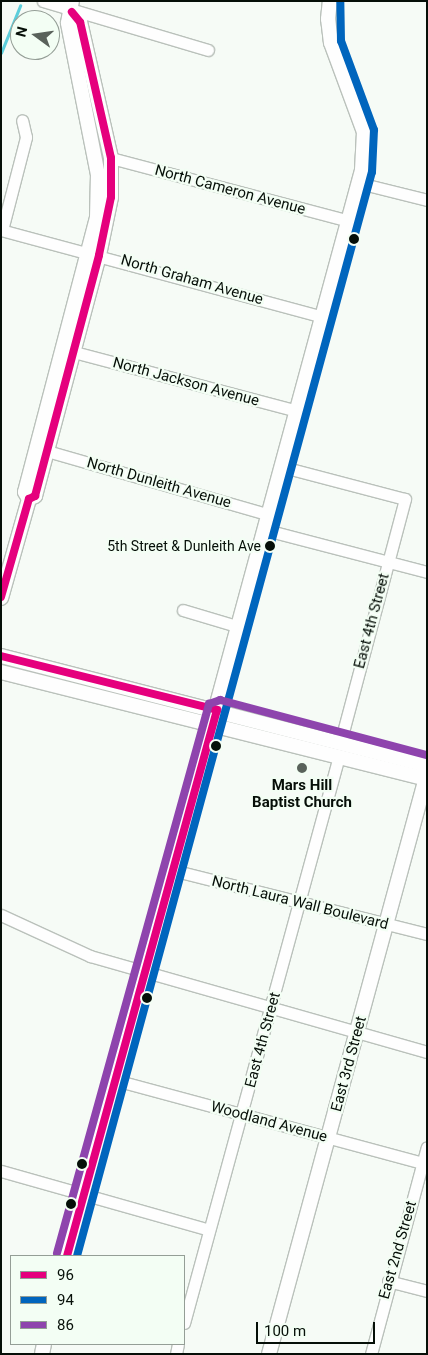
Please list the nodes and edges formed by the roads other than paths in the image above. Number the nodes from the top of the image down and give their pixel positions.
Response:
1 (43, 1) edge
2 (330, 1) edge
3 (72, 6) edge
4 (208, 50) dead end
5 (82, 100) junction
6 (22, 120) dead end
7 (111, 158) junction
8 (360, 183) junction
9 (427, 200) edge
10 (349, 221) junction
11 (1, 230) edge
12 (94, 253) junction
13 (324, 317) junction
14 (74, 352) junction
15 (298, 411) junction
16 (47, 452) junction
17 (283, 467) junction
18 (29, 499) junction
19 (270, 515) junction
20 (266, 530) junction
21 (388, 562) junction
22 (427, 572) edge
23 (1, 598) edge
24 (183, 610) dead end
25 (240, 627) junction
26 (1, 656) edge
27 (1, 672) edge
28 (214, 717) junction
29 (339, 749) junction
30 (427, 774) edge
31 (172, 870) junction
32 (298, 903) junction
33 (1, 915) edge
34 (387, 925) junction
35 (427, 934) edge
36 (144, 973) junction
37 (271, 1008) junction
38 (358, 1032) junction
39 (427, 1052) edge
40 (115, 1080) junction
41 (242, 1115) junction
42 (328, 1138) junction
43 (427, 1147) edge
44 (422, 1163) junction
45 (1, 1171) edge
46 (84, 1194) junction
47 (209, 1230) junction
48 (67, 1255) edge
49 (388, 1281) junction
50 (427, 1291) edge
51 (185, 1319) edge
52 (270, 1354) edge
53 (370, 1354) edge

1 - 3 street
2 - 8 main road
3 - 4 street
3 - 5 main road
3 - 7 main road
5 - 7 main road
5 - 12 main road
6 - 11 street
7 - 10 street, North Cameron Avenue
7 - 12 main road
8 - 9 street
8 - 10 main road
10 - 13 main road
11 - 12 street, North Graham Avenue
12 - 13 street, North Graham Avenue
12 - 14 main road
12 - 18 main road
13 - 15 main road
14 - 15 street, North Jackson Avenue
14 - 16 main road
15 - 17 main road
16 - 18 main road
16 - 19 street, North Dunleith Avenue
17 - 19 main road
17 - 21 street, East 4th Street
18 - 23 main road
19 - 20 main road
20 - 21 street
20 - 25 main road
21 - 22 street
21 - 29 street, East 4th Street
24 - 25 street
25 - 28 main road
26 - 28 main road
27 - 28 main road
28 - 29 main road
28 - 31 main road
29 - 30 main road
29 - 32 street, East 4th Street
30 - 34 main road, East 3rd Street
31 - 32 street, North Laura Wall Boulevard
31 - 36 main road
32 - 34 street, North Laura Wall Boulevard
32 - 37 street, East 4th Street
33 - 36 street
34 - 35 street, North Laura Wall Boulevard
34 - 38 main road, East 3rd Street
36 - 37 street
36 - 40 main road
37 - 38 street
37 - 41 street, East 4th Street
38 - 39 street
38 - 42 main road, East 3rd Street
40 - 41 street, Woodland Avenue
40 - 46 main road
41 - 42 street, Woodland Avenue
41 - 47 street, East 4th Street
42 - 44 street, Woodland Avenue
42 - 52 main road, East 3rd Street
43 - 44 street, East 2nd Street
44 - 49 street, East 2nd Street
45 - 46 street
46 - 47 street
46 - 48 main road
47 - 51 street, East 4th Street
49 - 50 street
49 - 53 street, East 2nd Street

